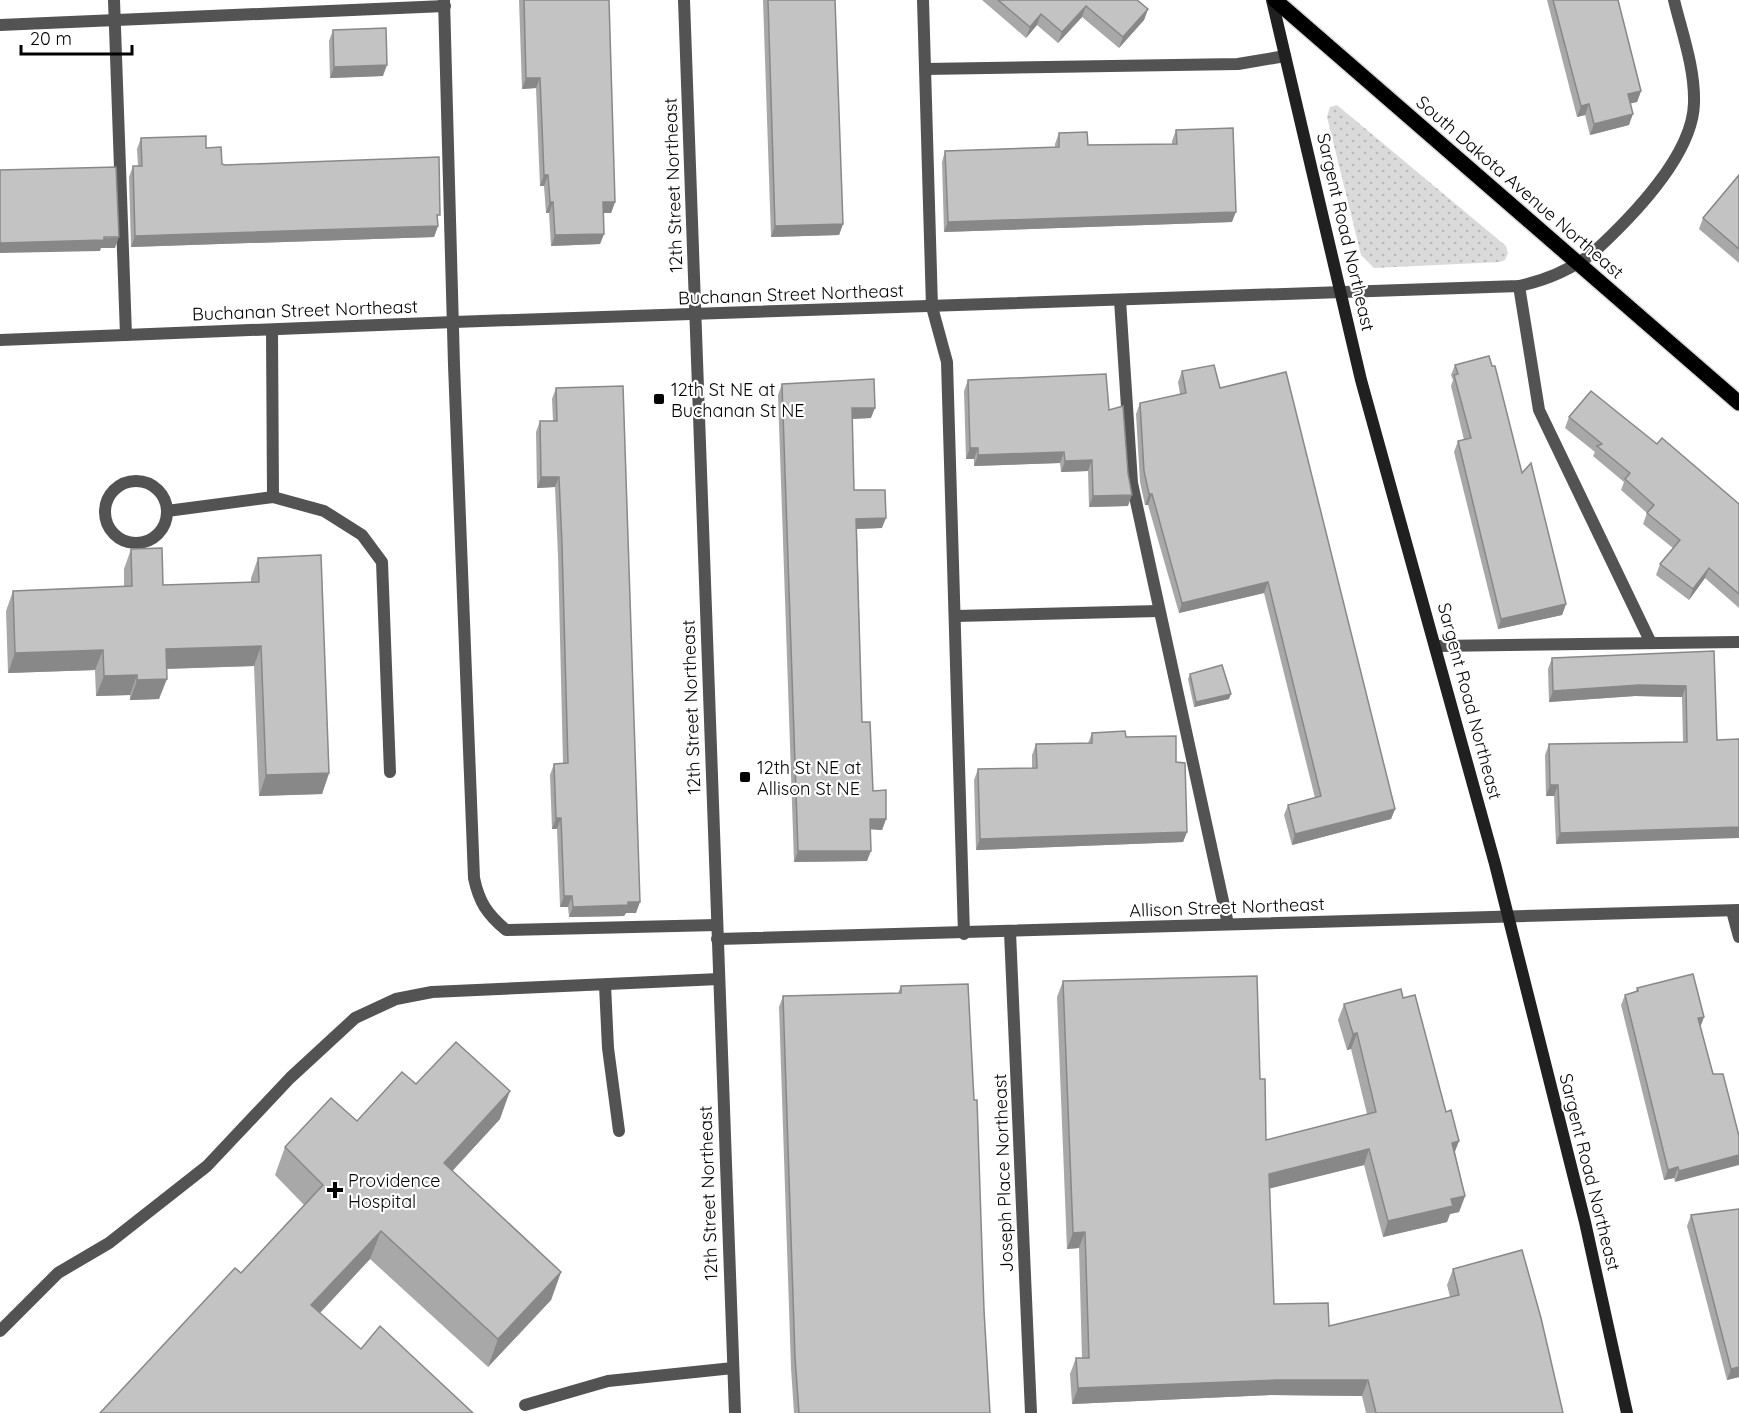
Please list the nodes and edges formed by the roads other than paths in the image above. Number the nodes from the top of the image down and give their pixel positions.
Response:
1 (114, 0) edge
2 (684, 0) edge
3 (923, 0) edge
4 (1274, 0) edge
5 (1674, 0) edge
6 (444, 3) edge
7 (115, 20) junction
8 (0, 25) edge
9 (1285, 56) junction
10 (925, 69) junction
11 (1579, 264) junction
12 (1519, 286) junction
13 (1341, 292) junction
14 (1120, 300) junction
15 (932, 307) junction
16 (695, 315) junction
17 (454, 322) junction
18 (272, 330) junction
19 (126, 336) junction
20 (0, 340) edge
21 (1739, 403) edge
22 (273, 497) junction
23 (167, 511) junction
24 (1159, 611) junction
25 (954, 616) junction
26 (1651, 642) junction
27 (1739, 642) edge
28 (1437, 646) junction
29 (390, 772) dead end
30 (1736, 910) edge
31 (1508, 916) junction
32 (1228, 924) junction
33 (717, 925) junction
34 (1010, 932) junction
35 (964, 934) junction
36 (1739, 937) edge
37 (717, 939) junction
38 (719, 979) junction
39 (605, 985) junction
40 (620, 1131) dead end
41 (0, 1331) edge
42 (733, 1368) junction
43 (525, 1405) dead end
44 (735, 1413) edge
45 (1031, 1413) edge
46 (1627, 1413) edge

1 - 7 street
2 - 16 street, 12th Street Northeast
3 - 10 street
4 - 9 main road, Sargent Road Northeast
4 - 11 main road, South Dakota Avenue Northeast
5 - 11 street, Buchanan Street Northeast
6 - 7 street
6 - 17 street
7 - 8 street
7 - 19 street
9 - 10 street
9 - 13 main road, Sargent Road Northeast
10 - 15 street
11 - 12 street, Buchanan Street Northeast
11 - 21 main road, South Dakota Avenue Northeast
12 - 13 street, Buchanan Street Northeast
12 - 26 street
13 - 14 street, Buchanan Street Northeast
13 - 28 main road, Sargent Road Northeast
14 - 15 street, Buchanan Street Northeast
14 - 24 street
15 - 16 street, Buchanan Street Northeast
15 - 25 street
16 - 17 street, Buchanan Street Northeast
16 - 33 street, 12th Street Northeast
17 - 18 street, Buchanan Street Northeast
17 - 33 street
18 - 19 street, Buchanan Street Northeast
18 - 22 street
19 - 20 street, Buchanan Street Northeast
22 - 23 street
22 - 29 street
23 - 23 street
24 - 25 street
24 - 32 street
25 - 35 street
26 - 27 street
26 - 28 street
28 - 31 main road, Sargent Road Northeast
30 - 31 street, Allison Street Northeast
30 - 36 street
31 - 32 street, Allison Street Northeast
31 - 46 main road, Sargent Road Northeast
32 - 34 street, Allison Street Northeast
33 - 37 street, 12th Street Northeast
34 - 35 street, Allison Street Northeast
34 - 45 street, Joseph Place Northeast
35 - 37 street, Allison Street Northeast
37 - 38 street, 12th Street Northeast
38 - 39 street
38 - 42 street, 12th Street Northeast
39 - 40 street
39 - 41 street
42 - 43 street
42 - 44 street, 12th Street Northeast

